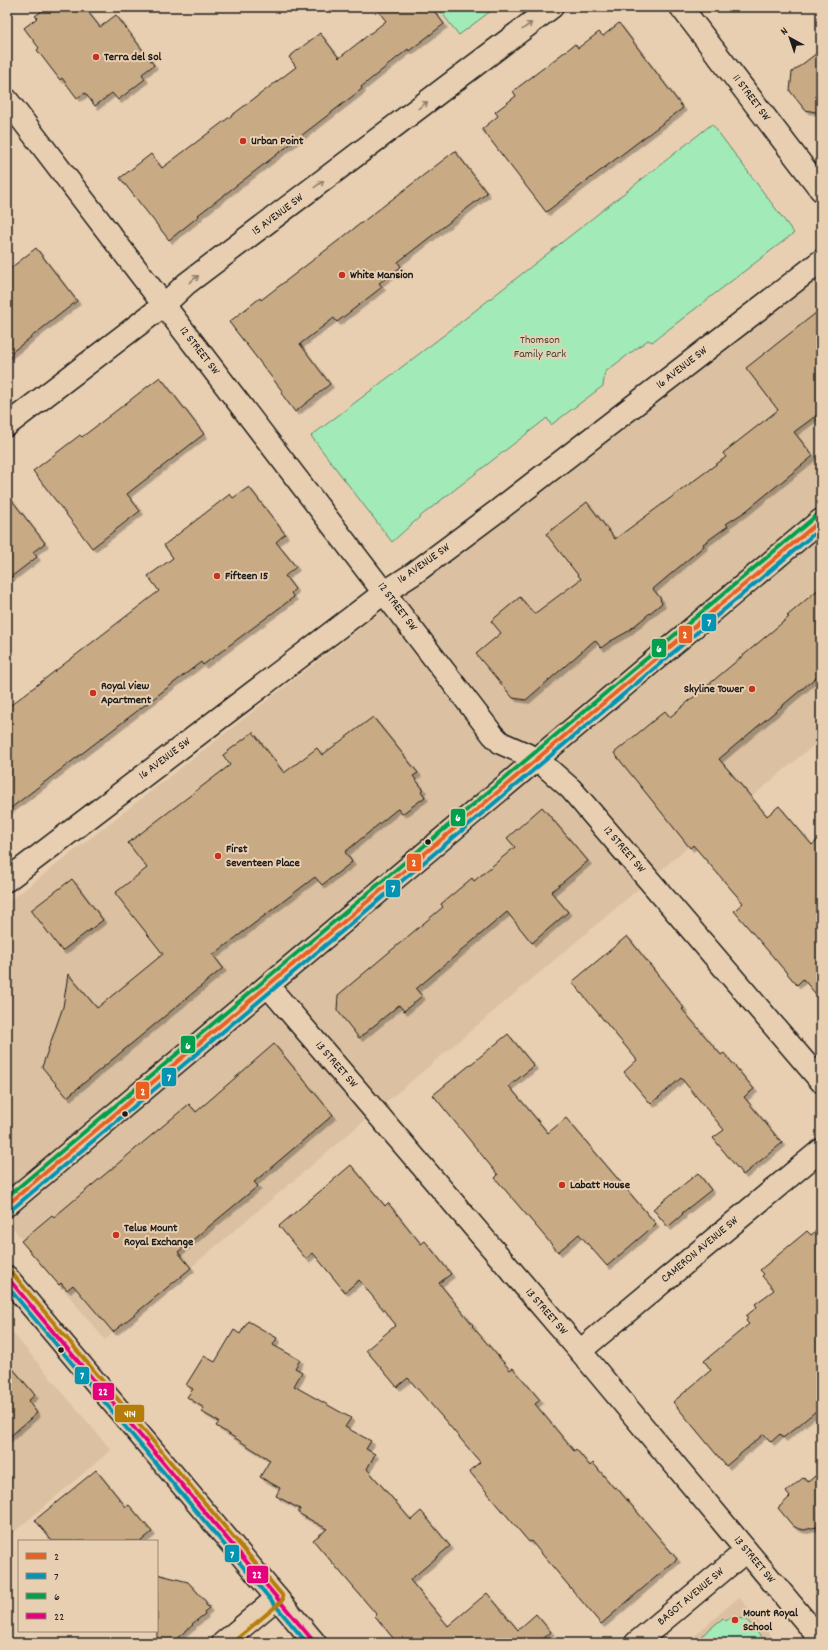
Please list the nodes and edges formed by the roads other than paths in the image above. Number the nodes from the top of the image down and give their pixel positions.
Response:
1 (552, 7) edge
2 (681, 7) edge
3 (7, 100) edge
4 (821, 190) edge
5 (821, 261) edge
6 (164, 305) junction
7 (7, 425) edge
8 (819, 526) edge
9 (385, 592) junction
10 (537, 759) junction
11 (7, 880) edge
12 (268, 986) junction
13 (821, 1081) edge
14 (821, 1150) edge
15 (7, 1205) edge
16 (7, 1277) edge
17 (580, 1351) junction
18 (746, 1551) junction
19 (277, 1598) junction
20 (821, 1640) edge
21 (223, 1643) edge
22 (315, 1643) edge
23 (636, 1643) edge

6 -> 1 street, 15 AVENUE SW
2 - 4 street, 11 STREET SW
3 - 6 street, 12 STREET SW
5 - 9 street, 16 AVENUE SW
6 - 7 street, 15 AVENUE SW
6 - 9 street, 12 STREET SW
8 - 10 street
9 - 10 street, 12 STREET SW
9 - 11 street, 16 AVENUE SW
10 - 12 street
10 - 13 street, 12 STREET SW
12 - 15 street
12 - 17 street, 13 STREET SW
14 - 17 street, CAMERON AVENUE SW
16 - 19 street
17 - 18 street, 13 STREET SW
18 - 20 street, 13 STREET SW
18 - 23 street, BAGOT AVENUE SW
19 - 21 street
19 - 22 street

